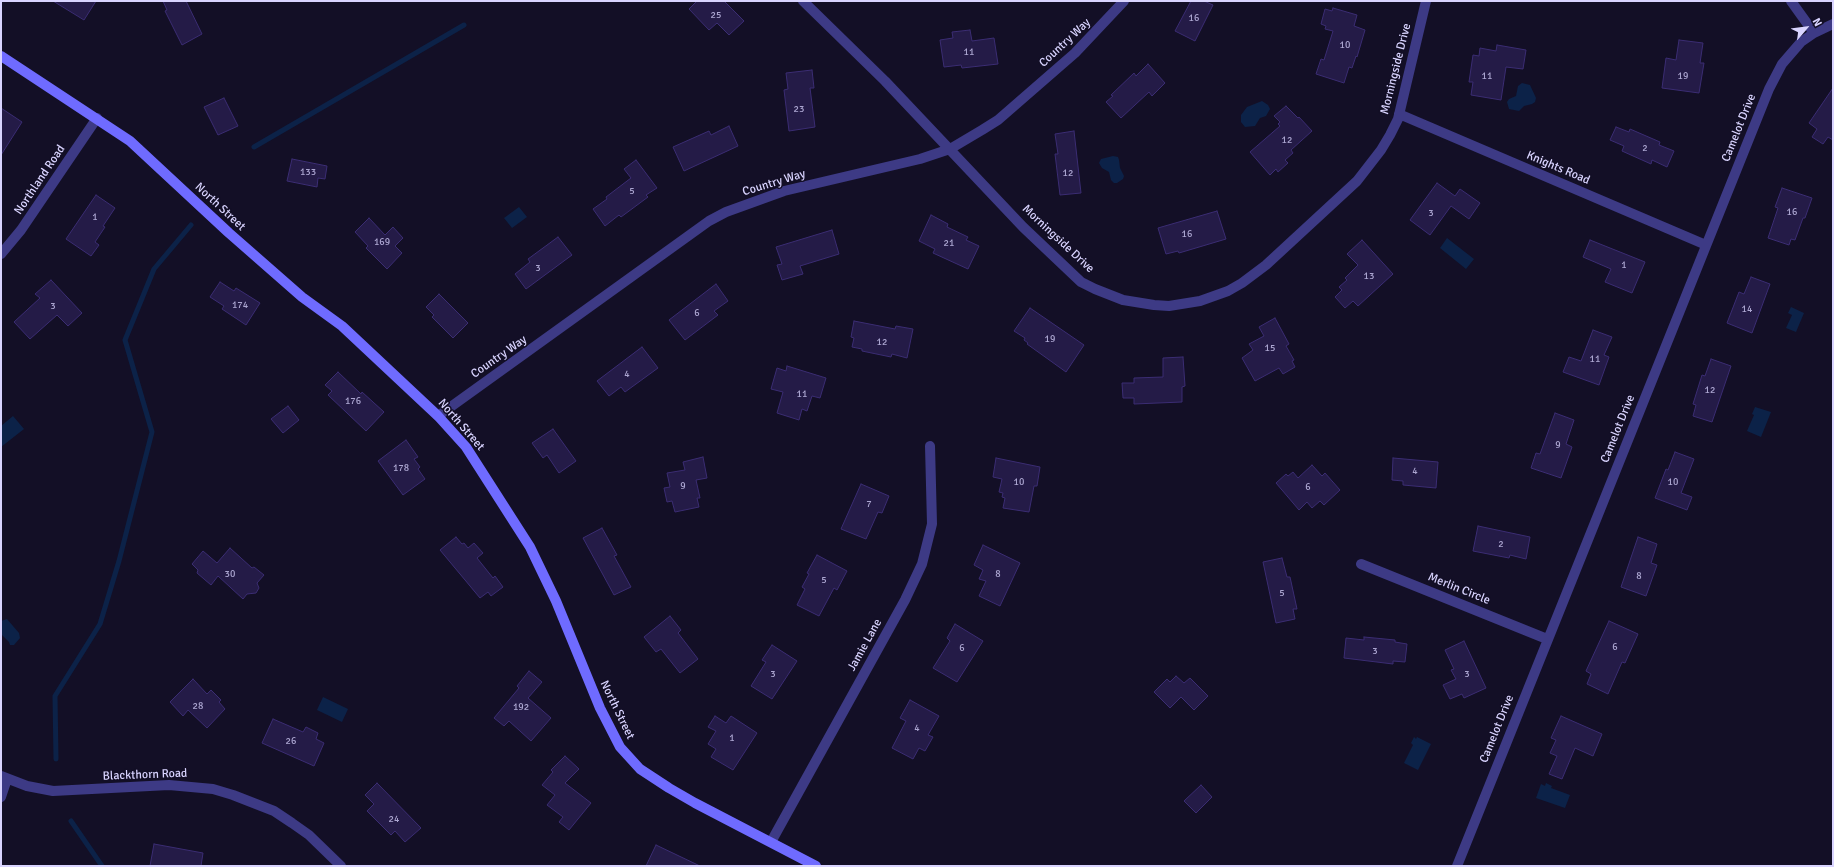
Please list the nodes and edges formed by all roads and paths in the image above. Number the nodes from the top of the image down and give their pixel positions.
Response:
1 (803, 1) edge
2 (1124, 1) edge
3 (1426, 1) edge
4 (1791, 1) edge
5 (1833, 24) edge
6 (1814, 33) junction
7 (1, 56) edge
8 (1399, 114) junction
9 (97, 118) junction
10 (950, 149) junction
11 (1706, 245) junction
12 (1, 254) edge
13 (438, 416) junction
14 (930, 446) dead end
15 (1361, 564) dead end
16 (1547, 639) junction
17 (4, 778) edge
18 (1, 797) edge
19 (771, 842) junction
20 (341, 866) edge
21 (816, 866) edge
22 (1457, 866) edge

1 - 10 street, Morningside Drive
2 - 10 street, Country Way
3 - 8 street, Morningside Drive
4 - 6 street
5 - 6 street, Camelot Drive
6 - 11 street, Camelot Drive
7 - 9 street, North Street
8 - 10 street, Morningside Drive
8 - 11 street, Knights Road
9 - 12 street, Northland Road
9 - 13 street, North Street
10 - 13 street, Country Way
11 - 16 street, Camelot Drive
13 - 19 street, North Street
14 - 19 street, Jamie Lane
15 - 16 street, Merlin Circle
16 - 22 street, Camelot Drive
17 - 18 street
17 - 20 street, Blackthorn Road
19 - 21 street, North Street

